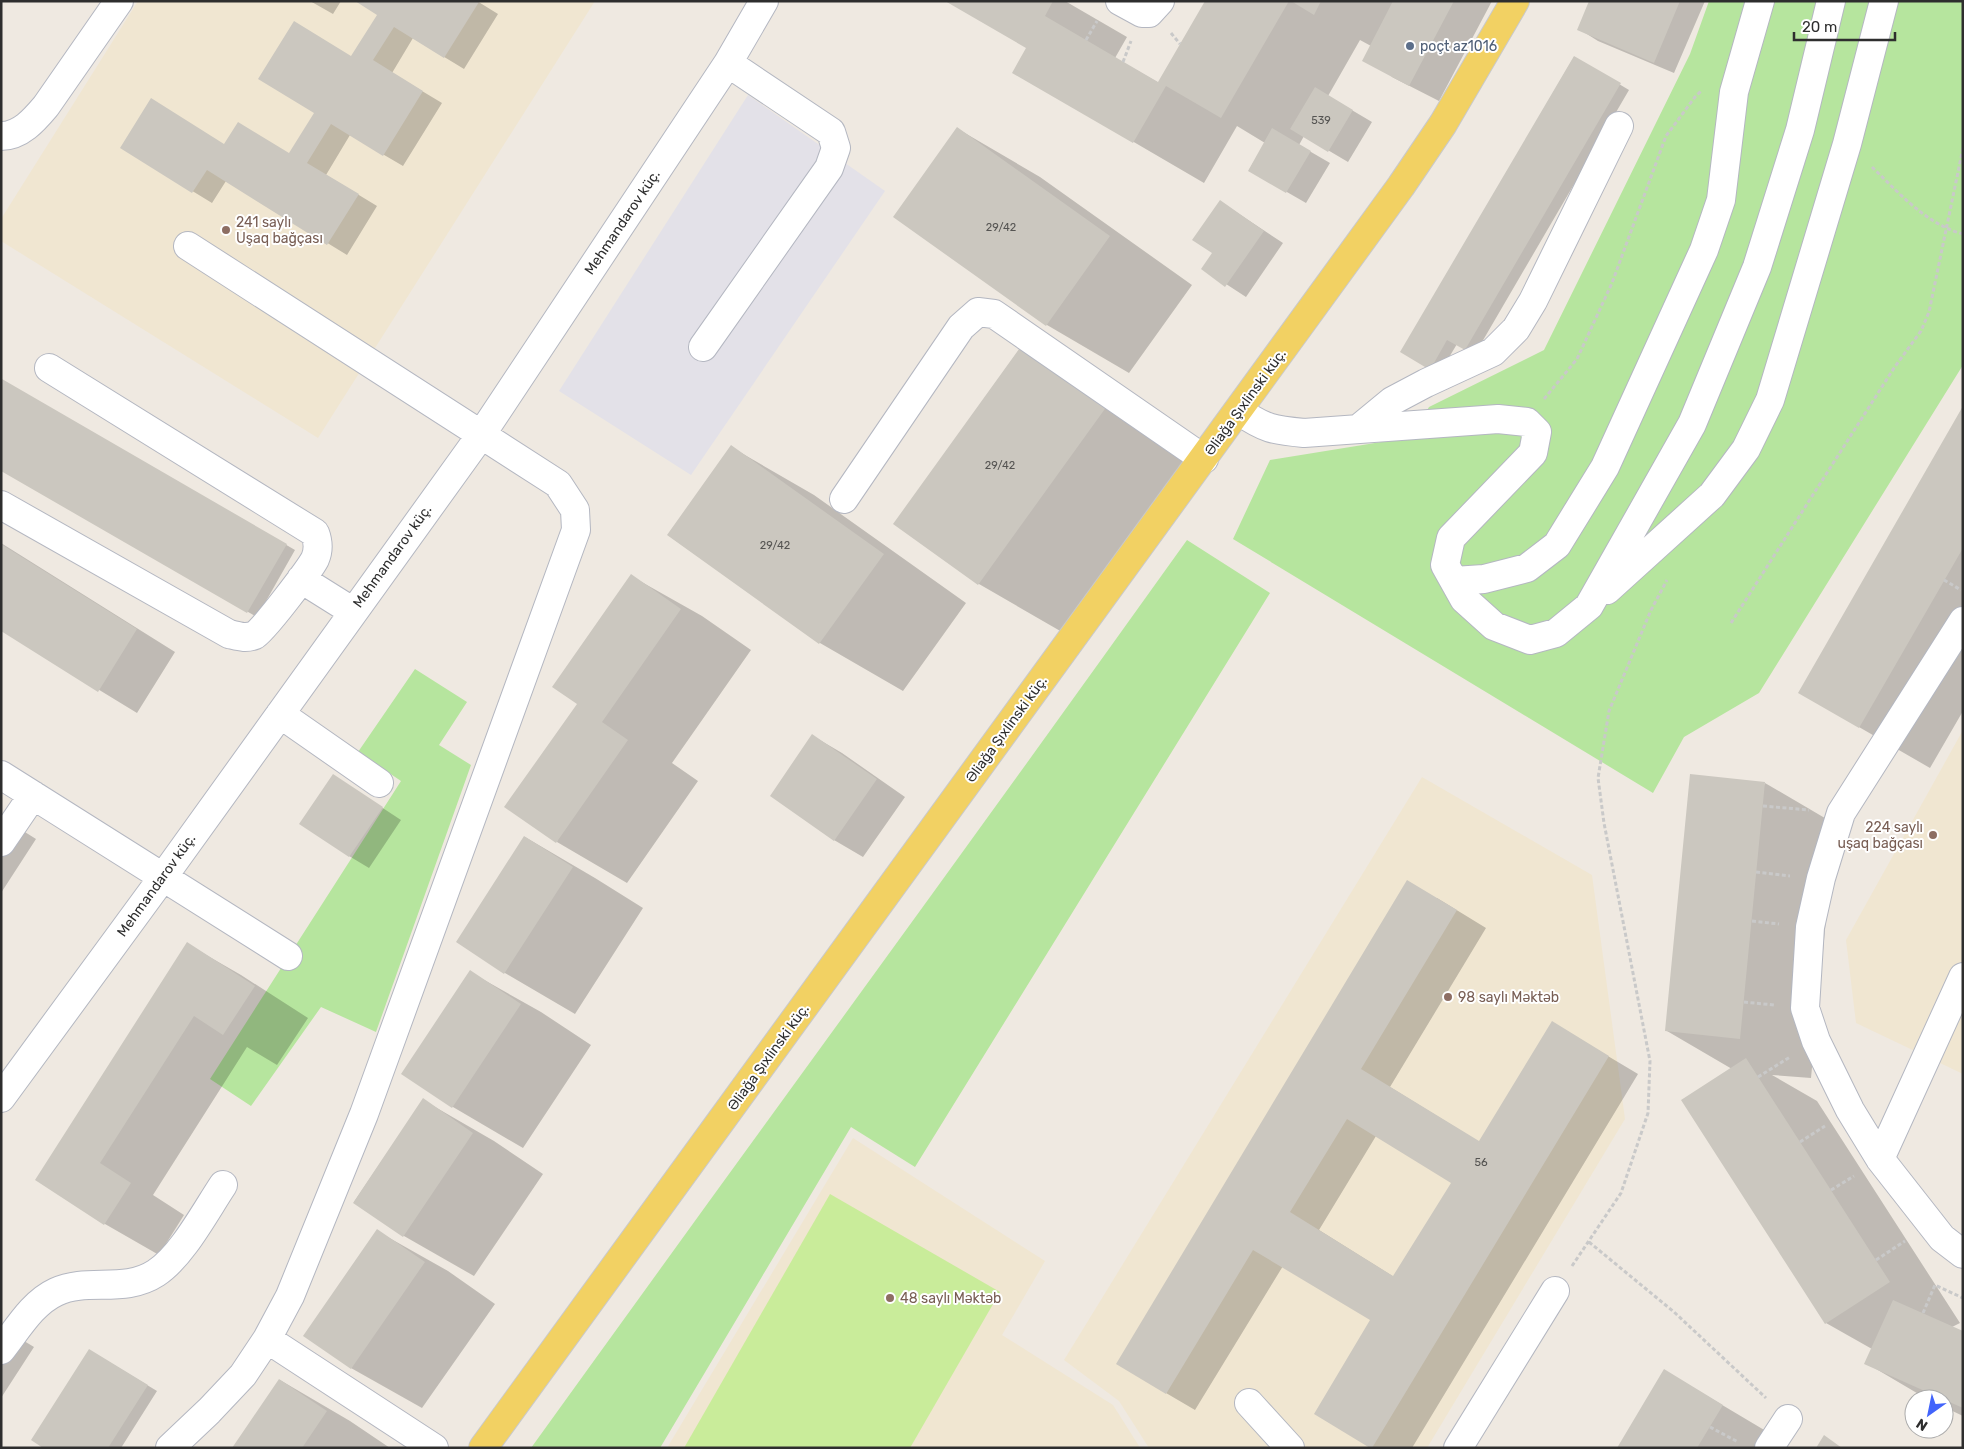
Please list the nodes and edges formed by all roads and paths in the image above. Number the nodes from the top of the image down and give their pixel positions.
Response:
1 (119, 1) edge
2 (764, 1) edge
3 (1120, 1) edge
4 (1160, 1) edge
5 (1515, 1) edge
6 (1760, 1) edge
7 (1831, 1) edge
8 (1884, 1) edge
9 (728, 63) junction
10 (1619, 126) dead end
11 (1, 136) edge
12 (1963, 148) edge
13 (188, 246) dead end
14 (703, 348) dead end
15 (49, 368) dead end
16 (1239, 411) junction
17 (1358, 429) junction
18 (481, 435) junction
19 (1204, 459) junction
20 (844, 499) dead end
21 (1, 505) edge
22 (1668, 578) dead end
23 (301, 579) junction
24 (1944, 580) dead end
25 (1454, 581) junction
26 (1963, 591) edge
27 (1589, 606) junction
28 (352, 611) junction
29 (1963, 621) edge
30 (1731, 623) dead end
31 (280, 714) junction
32 (1, 775) edge
33 (379, 783) dead end
34 (33, 796) junction
35 (1763, 806) dead end
36 (1841, 813) junction
37 (1, 842) edge
38 (163, 877) junction
39 (288, 956) dead end
40 (1963, 977) edge
41 (1, 1098) edge
42 (1880, 1159) junction
43 (223, 1186) dead end
44 (1588, 1242) junction
45 (1963, 1254) edge
46 (1555, 1291) joint
47 (1963, 1298) edge
48 (1923, 1313) dead end
49 (267, 1339) junction
50 (1, 1350) edge
51 (1249, 1403) dead end
52 (1788, 1419) joint
53 (1710, 1427) dead end
54 (1740, 1444) dead end
55 (170, 1448) edge
56 (434, 1448) edge
57 (483, 1448) edge
58 (1290, 1448) edge
59 (1458, 1448) edge
60 (1769, 1448) edge

1 - 11 street
2 - 9 street, Mehmandarov küç.
3 - 4 street
5 - 16 main road, Əliağa Şıxlinski küç.
6 - 25 street
7 - 27 street
8 - 27 street
9 - 14 street
9 - 18 street, Mehmandarov küç.
10 - 17 street
12 - 30 path
13 - 18 street
15 - 23 street
16 - 17 street
16 - 19 main road, Əliağa Şıxlinski küç.
17 - 25 street
18 - 28 street, Mehmandarov küç.
18 - 49 street
19 - 20 street
19 - 57 main road, Əliağa Şıxlinski küç.
21 - 23 street
22 - 44 path
23 - 28 street
24 - 26 path
25 - 27 street
28 - 31 street, Mehmandarov küç.
29 - 36 street
31 - 33 street
31 - 38 street, Mehmandarov küç.
32 - 34 street
34 - 37 street
34 - 38 street
35 - 36 path
36 - 42 street
38 - 39 street
38 - 41 street, Mehmandarov küç.
40 - 42 street
42 - 45 street
43 - 50 street
44 - 46 path
44 - 52 path
46 - 59 street
47 - 48 path
49 - 55 street
49 - 56 street
51 - 58 street
52 - 60 street
53 - 54 path

